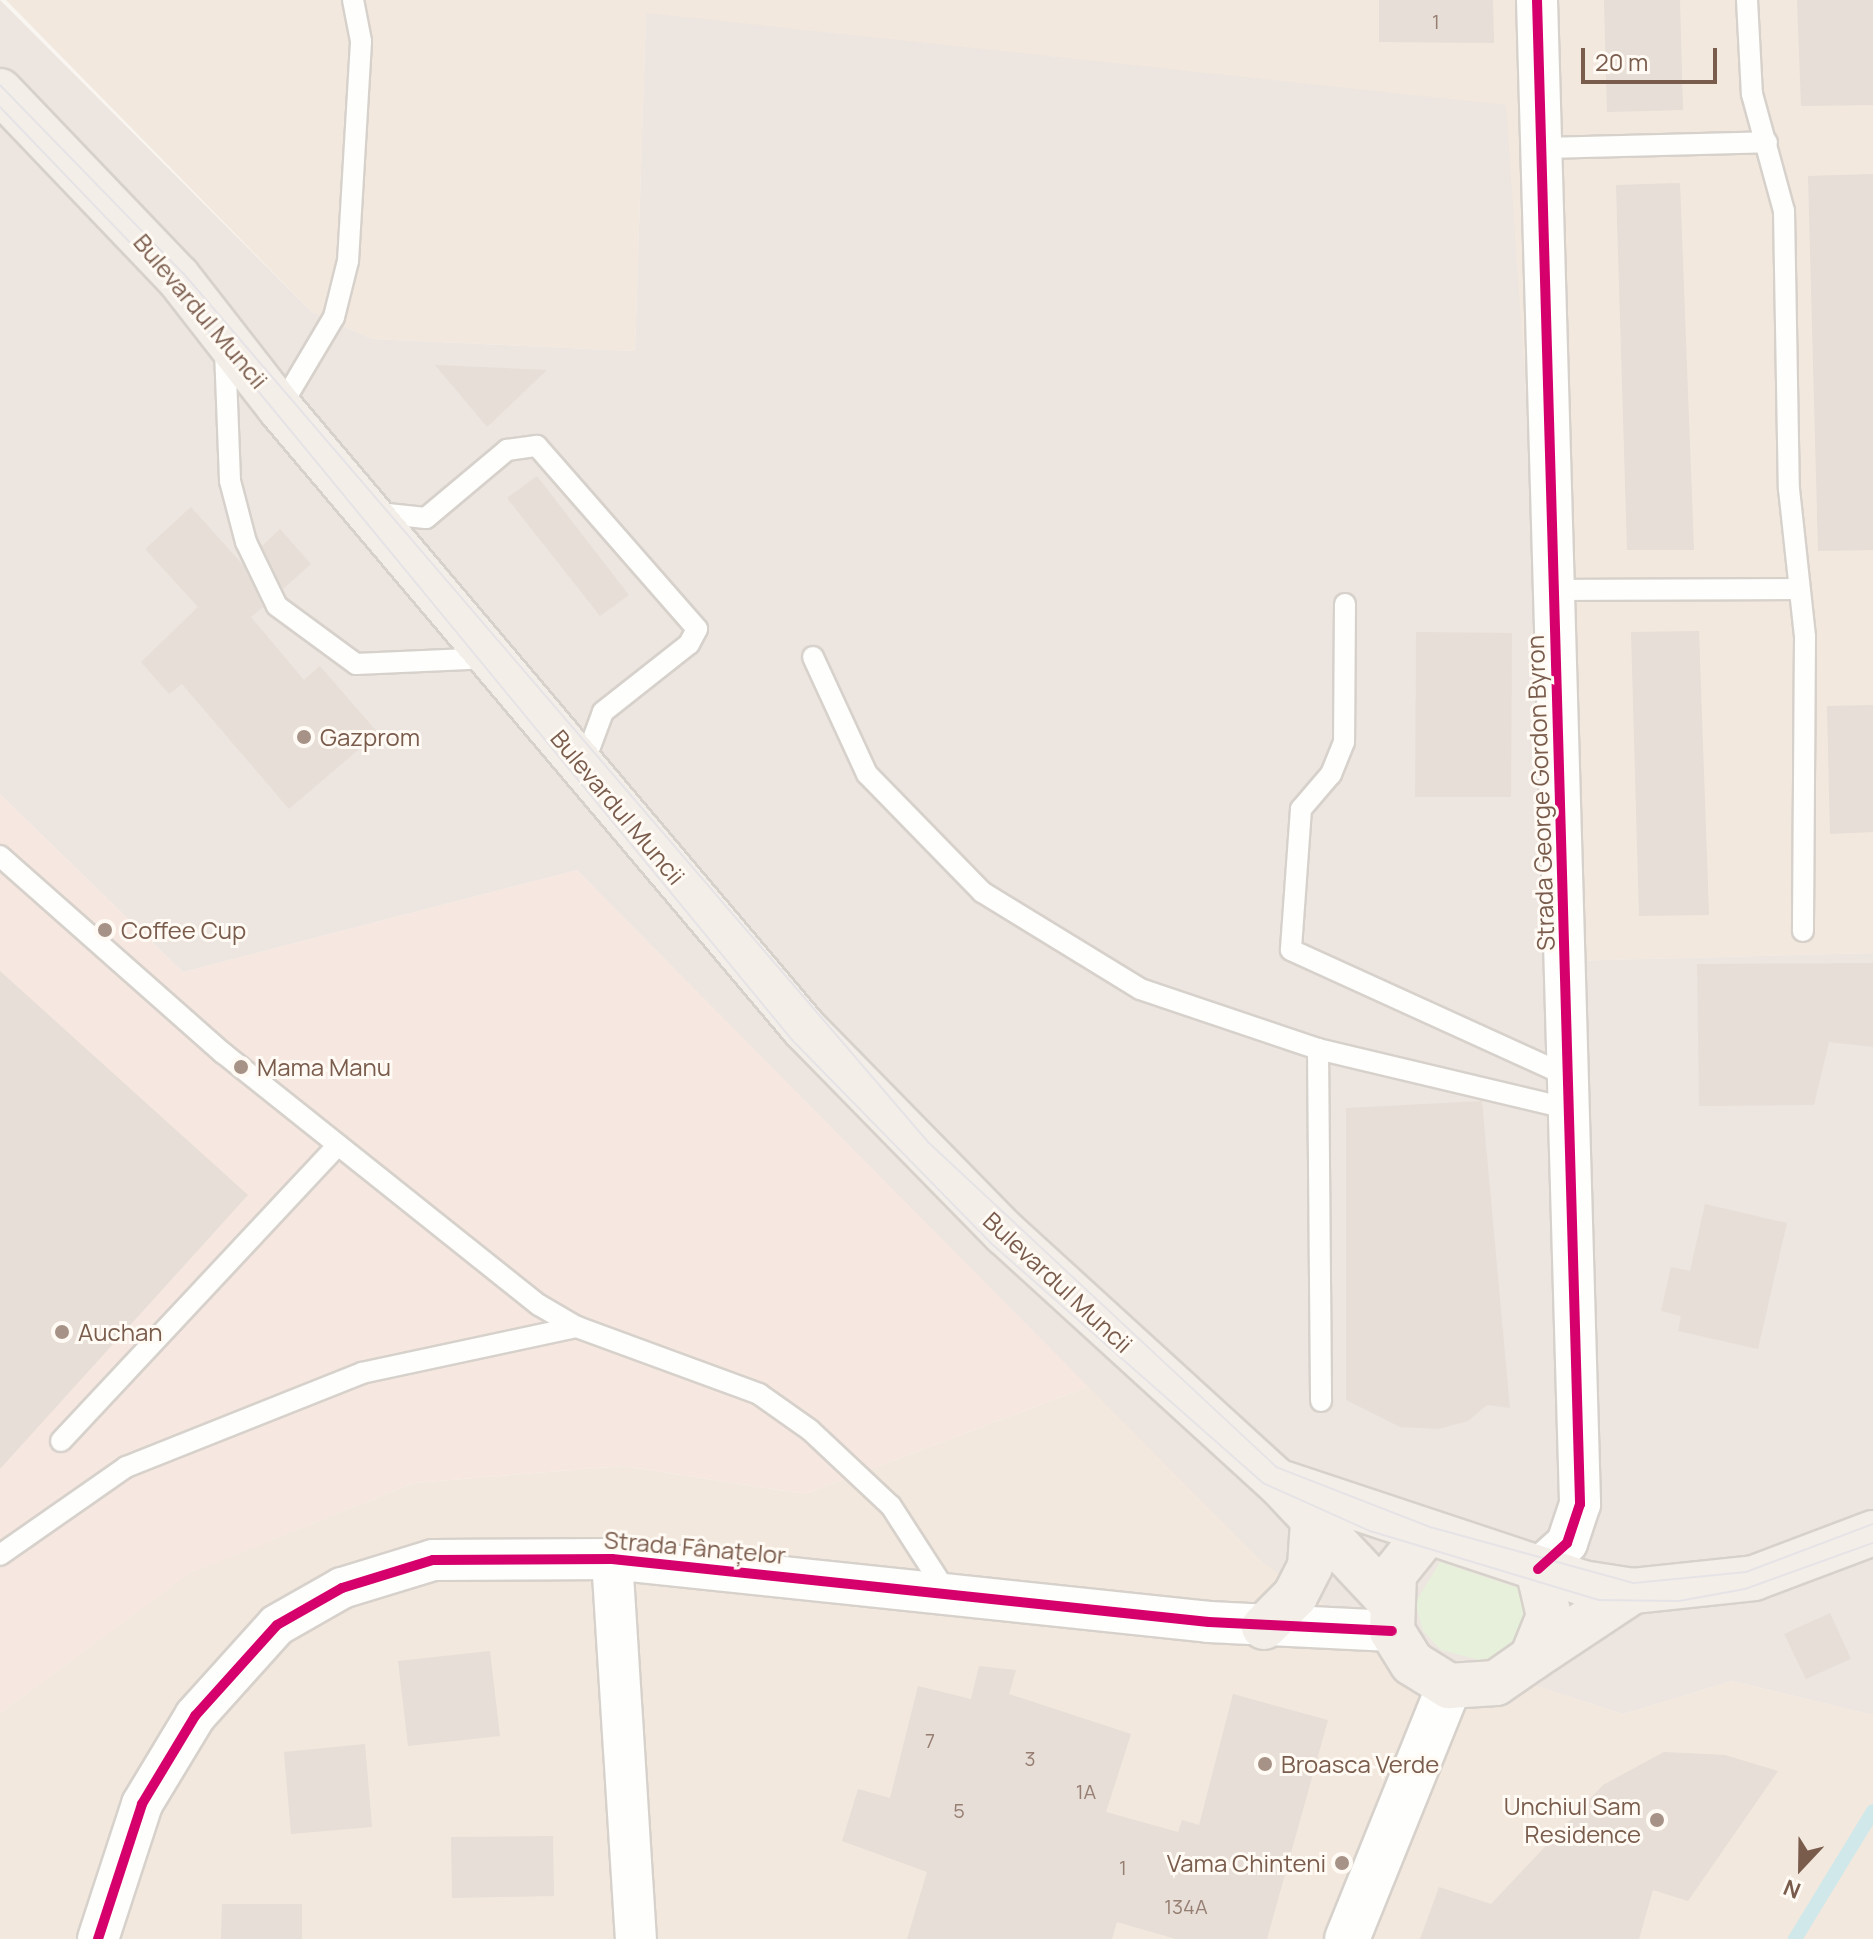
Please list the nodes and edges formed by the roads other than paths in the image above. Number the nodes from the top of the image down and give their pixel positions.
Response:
1 (353, 0) edge
2 (1537, 0) edge
3 (1747, 0) edge
4 (0, 91) edge
5 (1767, 142) junction
6 (1545, 148) junction
7 (228, 341) junction
8 (280, 408) junction
9 (365, 509) junction
10 (1798, 589) junction
11 (1555, 590) junction
12 (1345, 604) dead end
13 (813, 657) dead end
14 (491, 658) junction
15 (584, 767) junction
16 (0, 856) edge
17 (1803, 931) dead end
18 (1318, 1049) junction
19 (1569, 1093) junction
20 (338, 1145) junction
21 (577, 1327) junction
22 (1321, 1401) dead end
23 (61, 1441) dead end
24 (1279, 1483) junction
25 (1313, 1522) junction
26 (1873, 1533) edge
27 (1426, 1534) junction
28 (0, 1555) edge
29 (612, 1559) junction
30 (1538, 1569) junction
31 (1633, 1591) junction
32 (947, 1593) junction
33 (1390, 1615) junction
34 (1264, 1627) junction
35 (1532, 1658) junction
36 (1449, 1686) junction
37 (98, 1939) edge
38 (636, 1939) edge
39 (1347, 1939) edge

1 - 8 lane
2 - 6 street, Strada George Gordon Byron
3 - 5 lane
4 - 7 main road, Bulevardul Muncii
5 - 6 lane
5 - 10 lane
6 - 11 street, Strada George Gordon Byron
7 - 8 main road, Bulevardul Muncii
7 - 14 lane
8 - 9 main road, Bulevardul Muncii
9 - 14 main road, Bulevardul Muncii
9 - 15 lane
10 - 11 lane
10 - 17 lane
11 - 19 street, Strada George Gordon Byron
12 - 19 lane
13 - 18 lane
14 - 15 main road, Bulevardul Muncii
15 - 24 main road, Bulevardul Muncii
16 - 20 lane
18 - 19 lane
18 - 22 lane
19 - 30 street, Strada George Gordon Byron
20 - 21 lane
20 - 23 lane
21 - 28 lane
21 - 32 lane
24 - 25 main road, Bulevardul Muncii
24 - 27 main road, Bulevardul Muncii
25 - 33 main road, Bulevardul Muncii
25 - 34 main road
26 - 31 main road
27 - 30 main road
27 - 33 main road
29 - 32 street, Strada Fânațelor
29 - 37 street, Strada Fânațelor
29 - 38 street, Strada Fânațelor
30 - 31 main road
30 - 35 main road
31 - 35 main road
32 - 34 street, Strada Fânațelor
33 - 34 street, Strada Fânațelor
33 - 36 main road
35 - 36 main road
36 - 39 main road

